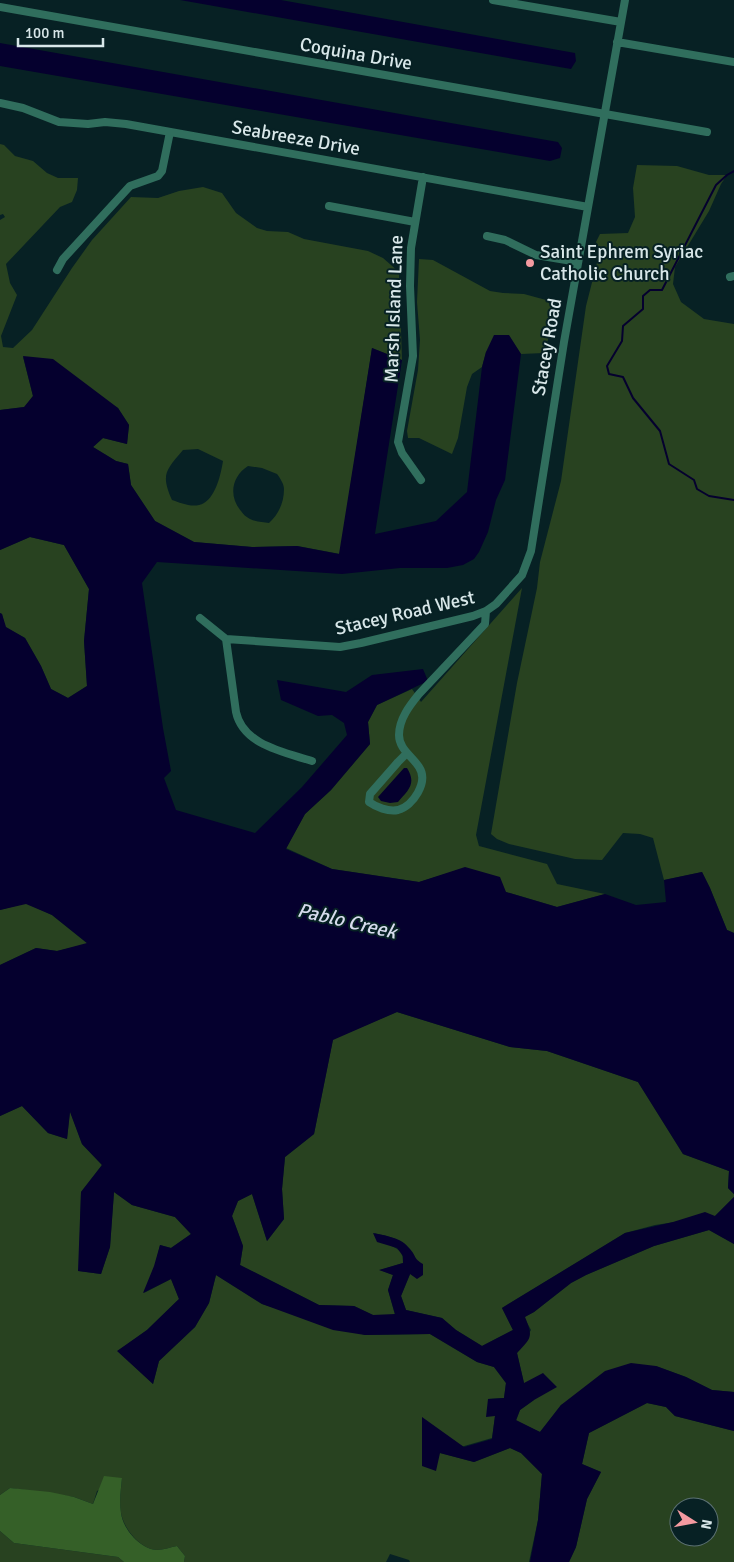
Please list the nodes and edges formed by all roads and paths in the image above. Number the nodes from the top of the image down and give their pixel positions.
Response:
1 (493, 0) edge
2 (625, 0) edge
3 (0, 7) edge
4 (621, 22) junction
5 (617, 42) junction
6 (734, 62) edge
7 (0, 103) edge
8 (605, 114) junction
9 (170, 132) junction
10 (707, 132) dead end
11 (423, 177) junction
12 (329, 206) dead end
13 (588, 207) junction
14 (415, 222) junction
15 (487, 236) dead end
16 (578, 262) junction
17 (57, 270) dead end
18 (421, 480) dead end
19 (531, 551) joint
20 (486, 612) junction
21 (200, 618) dead end
22 (226, 639) junction
23 (407, 753) junction
24 (312, 761) dead end

1 - 4 street
2 - 4 street, Stacey Road
3 - 8 street, Coquina Drive
4 - 5 street, Stacey Road
5 - 6 street
5 - 8 street, Stacey Road
7 - 9 street, Seabreeze Drive
8 - 10 street, Coquina Drive
8 - 13 street, Stacey Road
9 - 11 street, Seabreeze Drive
9 - 17 street
11 - 13 street, Seabreeze Drive
11 - 14 street, Marsh Island Lane
12 - 14 street, Marsh Island Lane
13 - 16 street, Stacey Road
14 - 18 street, Marsh Island Lane
15 - 16 street
16 - 19 street, Stacey Road
19 - 20 street, Stacey Road West
20 - 22 street, Stacey Road West
20 - 23 street
21 - 22 street
22 - 24 street
23 - 23 street

